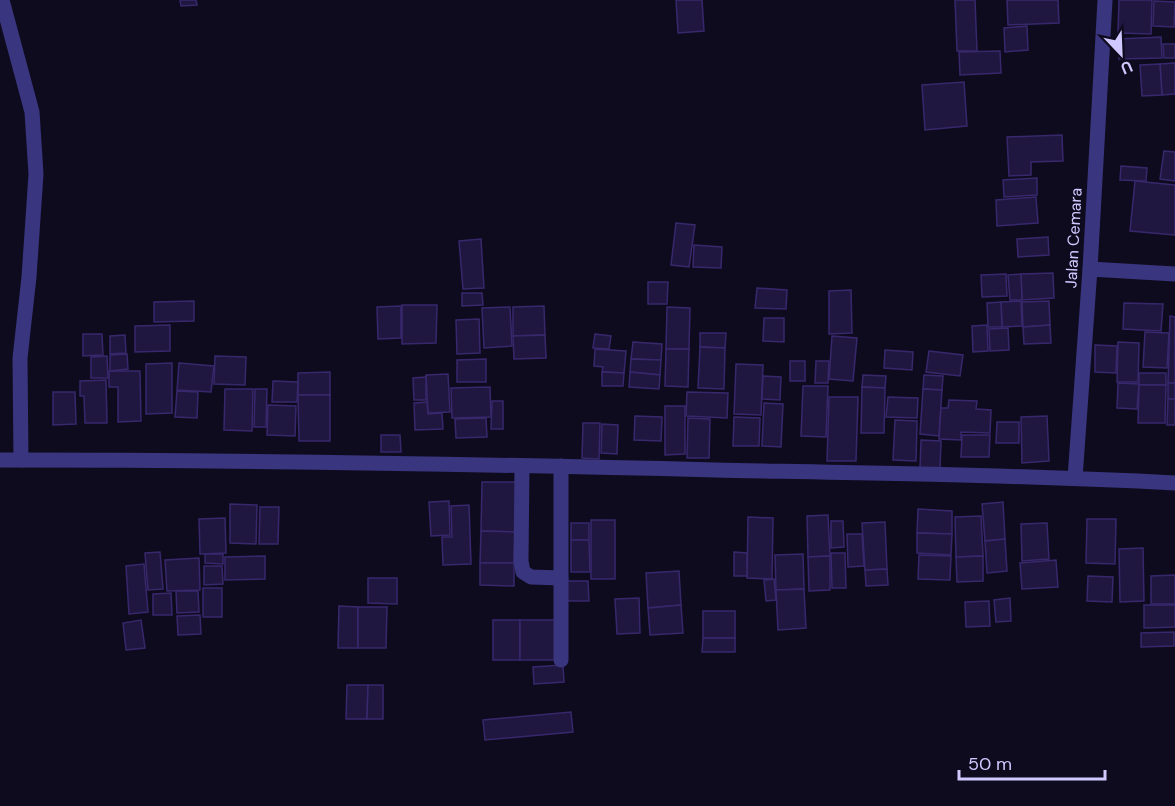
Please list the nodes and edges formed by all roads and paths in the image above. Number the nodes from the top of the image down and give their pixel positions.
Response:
1 (2, 0) edge
2 (1104, 0) edge
3 (1090, 269) junction
4 (1175, 274) edge
5 (0, 460) edge
6 (21, 460) junction
7 (522, 466) junction
8 (561, 466) junction
9 (1075, 478) junction
10 (1175, 483) edge
11 (561, 578) junction
12 (561, 660) dead end

1 - 6 street
2 - 3 street, Jalan Cemara
3 - 4 street
3 - 9 street, Jalan Cemara
5 - 6 street
6 - 7 street
7 - 8 street
7 - 11 street
8 - 9 street
8 - 11 street
9 - 10 street
11 - 12 street

